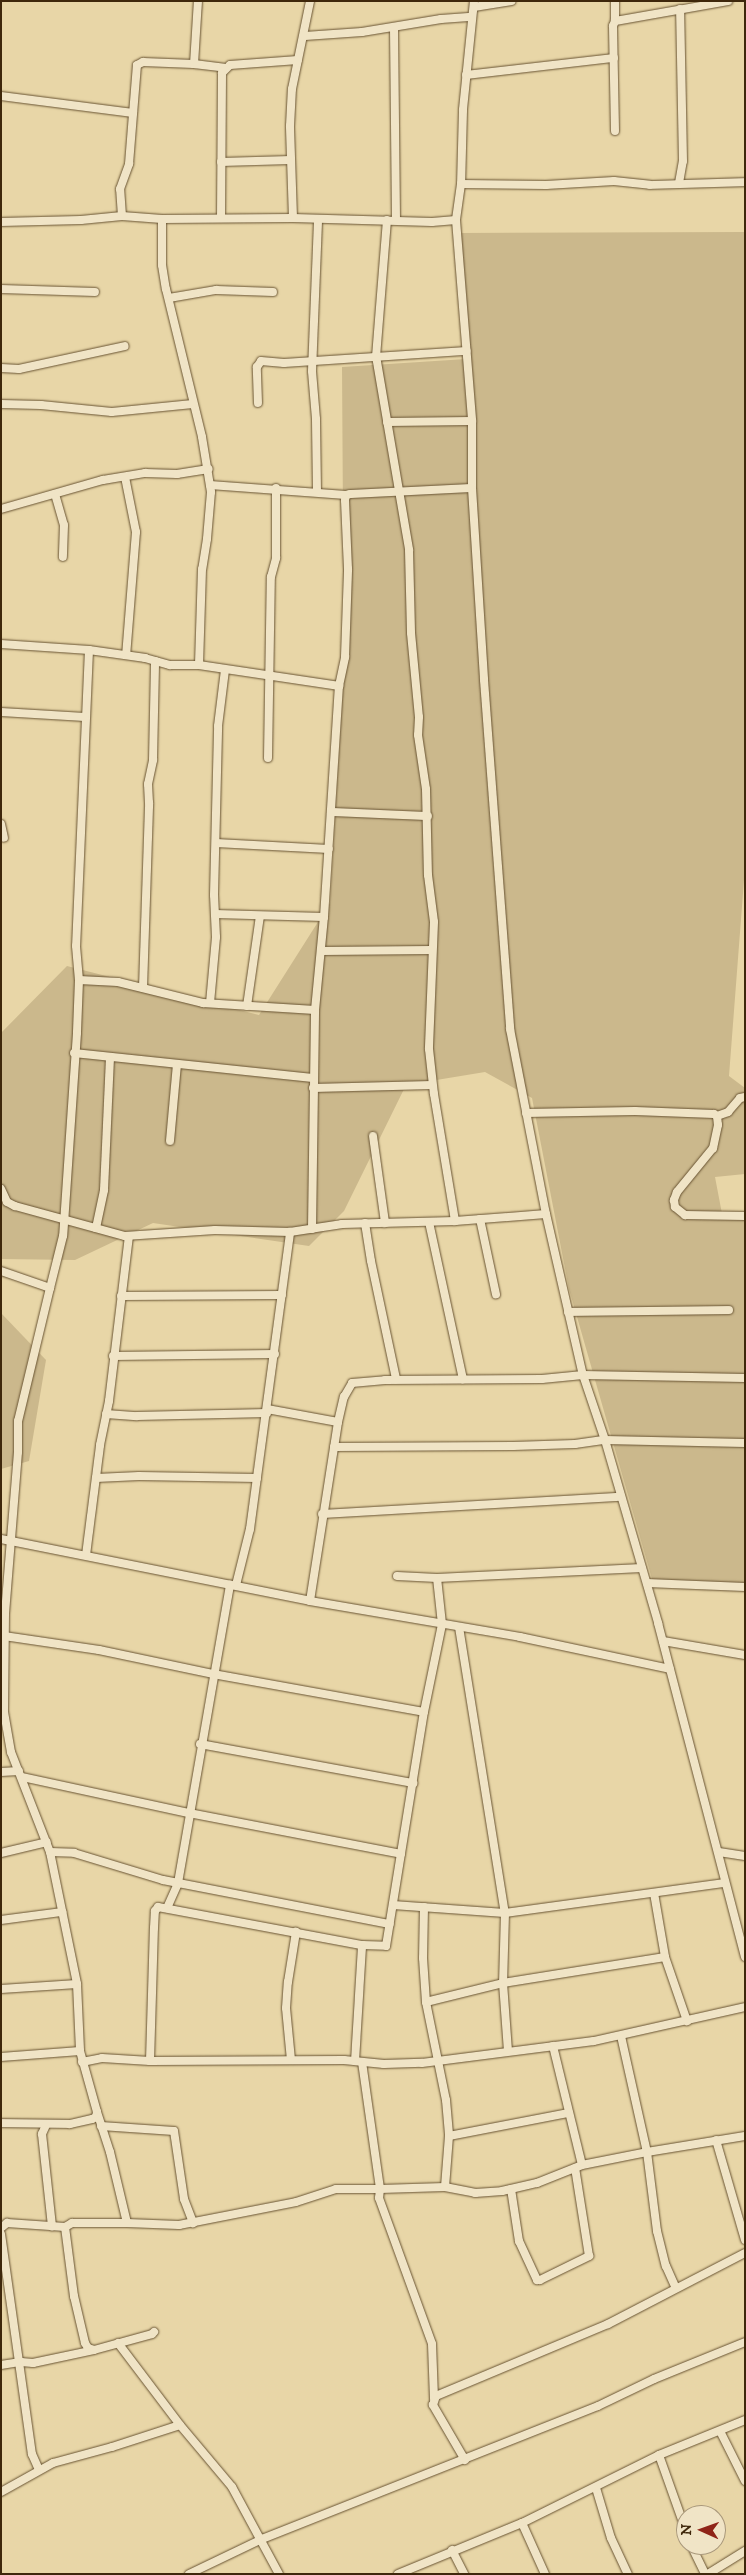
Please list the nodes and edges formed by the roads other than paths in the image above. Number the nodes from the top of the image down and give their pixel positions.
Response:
1 (198, 1) edge
2 (310, 1) edge
3 (512, 1) edge
4 (615, 1) edge
5 (728, 1) edge
6 (474, 4) edge
7 (680, 9) junction
8 (472, 17) junction
9 (615, 21) junction
10 (394, 28) junction
11 (304, 36) junction
12 (614, 58) junction
13 (298, 60) junction
14 (194, 64) junction
15 (226, 68) junction
16 (466, 75) junction
17 (1, 96) edge
18 (133, 113) junction
19 (615, 131) dead end
20 (291, 160) junction
21 (220, 162) junction
22 (745, 182) edge
23 (679, 183) junction
24 (461, 184) junction
25 (122, 216) junction
26 (221, 218) junction
27 (293, 218) junction
28 (318, 218) junction
29 (162, 219) junction
30 (387, 220) junction
31 (396, 220) junction
32 (456, 220) junction
33 (1, 222) edge
34 (1, 289) edge
35 (94, 292) dead end
36 (273, 292) dead end
37 (169, 298) junction
38 (125, 346) dead end
39 (467, 351) junction
40 (376, 356) junction
41 (312, 360) junction
42 (1, 368) edge
43 (258, 403) dead end
44 (1, 404) edge
45 (193, 404) junction
46 (472, 421) junction
47 (387, 422) junction
48 (209, 468) junction
49 (124, 477) junction
50 (210, 485) junction
51 (276, 488) junction
52 (472, 488) junction
53 (398, 491) junction
54 (317, 492) junction
55 (55, 494) junction
56 (346, 495) junction
57 (1, 509) edge
58 (63, 557) dead end
59 (1, 644) edge
60 (89, 650) junction
61 (126, 655) junction
62 (155, 661) junction
63 (198, 664) junction
64 (225, 670) junction
65 (269, 674) junction
66 (339, 686) junction
67 (1, 712) edge
68 (84, 717) junction
69 (268, 758) dead end
70 (331, 812) junction
71 (428, 816) junction
72 (1, 824) edge
73 (4, 838) dead end
74 (216, 843) junction
75 (329, 849) junction
76 (215, 914) junction
77 (260, 916) junction
78 (324, 917) junction
79 (432, 950) junction
80 (321, 951) junction
81 (79, 980) junction
82 (143, 988) junction
83 (210, 1003) junction
84 (246, 1006) junction
85 (315, 1010) junction
86 (74, 1053) junction
87 (110, 1057) junction
88 (177, 1064) junction
89 (313, 1078) junction
90 (432, 1086) junction
91 (313, 1088) junction
92 (745, 1097) edge
93 (526, 1113) junction
94 (717, 1116) junction
95 (373, 1136) dead end
96 (170, 1141) dead end
97 (1, 1188) edge
98 (546, 1214) junction
99 (745, 1216) edge
100 (65, 1219) junction
101 (480, 1219) junction
102 (455, 1221) junction
103 (429, 1222) junction
104 (365, 1223) junction
105 (385, 1223) junction
106 (96, 1228) junction
107 (312, 1229) junction
108 (290, 1232) junction
109 (129, 1236) junction
110 (1, 1271) edge
111 (50, 1288) junction
112 (496, 1294) dead end
113 (282, 1295) junction
114 (121, 1296) junction
115 (729, 1310) dead end
116 (568, 1312) junction
117 (275, 1354) junction
118 (113, 1356) junction
119 (583, 1375) junction
120 (745, 1378) edge
121 (463, 1379) junction
122 (396, 1380) junction
123 (267, 1411) junction
124 (106, 1414) junction
125 (338, 1422) junction
126 (605, 1440) junction
127 (745, 1443) edge
128 (334, 1447) junction
129 (96, 1478) junction
130 (257, 1478) junction
131 (621, 1497) junction
132 (322, 1514) junction
133 (1, 1539) edge
134 (10, 1541) junction
135 (86, 1555) junction
136 (642, 1568) junction
137 (397, 1576) dead end
138 (437, 1578) junction
139 (646, 1583) junction
140 (233, 1584) junction
141 (745, 1587) edge
142 (310, 1601) junction
143 (3, 1614) edge
144 (442, 1624) junction
145 (459, 1627) junction
146 (4, 1636) junction
147 (663, 1641) junction
148 (745, 1655) edge
149 (670, 1669) junction
150 (213, 1674) junction
151 (3, 1709) edge
152 (424, 1712) junction
153 (200, 1744) junction
154 (1, 1772) edge
155 (20, 1774) junction
156 (413, 1783) junction
157 (189, 1813) junction
158 (47, 1842) junction
159 (50, 1852) junction
160 (719, 1852) junction
161 (1, 1853) edge
162 (401, 1854) junction
163 (745, 1856) edge
164 (178, 1883) junction
165 (725, 1883) junction
166 (654, 1893) junction
167 (393, 1905) junction
168 (424, 1907) junction
169 (167, 1908) junction
170 (62, 1912) junction
171 (505, 1913) junction
172 (1, 1920) edge
173 (390, 1924) junction
174 (296, 1932) junction
175 (362, 1945) junction
176 (665, 1957) junction
177 (745, 1957) edge
178 (503, 1983) junction
179 (77, 1984) junction
180 (1, 1989) edge
181 (426, 2002) junction
182 (745, 2007) edge
183 (687, 2020) junction
184 (621, 2036) junction
185 (553, 2046) junction
186 (80, 2051) junction
187 (508, 2051) junction
188 (1, 2057) edge
189 (291, 2060) junction
190 (150, 2061) junction
191 (358, 2061) junction
192 (438, 2061) junction
193 (82, 2062) junction
194 (97, 2112) junction
195 (569, 2113) junction
196 (1, 2123) edge
197 (46, 2125) junction
198 (102, 2126) junction
199 (449, 2136) junction
200 (745, 2136) edge
201 (716, 2140) junction
202 (648, 2152) junction
203 (579, 2167) junction
204 (445, 2187) junction
205 (380, 2189) junction
206 (512, 2189) junction
207 (127, 2223) junction
208 (193, 2223) junction
209 (52, 2226) junction
210 (2, 2228) edge
211 (65, 2228) junction
212 (745, 2240) edge
213 (745, 2253) edge
214 (676, 2288) junction
215 (5, 2292) edge
216 (154, 2332) dead end
217 (745, 2342) edge
218 (118, 2343) junction
219 (94, 2350) junction
220 (21, 2362) junction
221 (1, 2365) edge
222 (434, 2398) junction
223 (745, 2420) edge
224 (180, 2425) junction
225 (720, 2431) junction
226 (659, 2455) junction
227 (464, 2460) junction
228 (39, 2470) junction
229 (745, 2481) edge
230 (596, 2488) junction
231 (1, 2492) edge
232 (677, 2505) edge
233 (522, 2523) junction
234 (262, 2540) junction
235 (452, 2550) junction
236 (745, 2551) edge
237 (697, 2555) edge
238 (189, 2574) edge
239 (280, 2574) edge
240 (398, 2574) edge
241 (464, 2574) edge
242 (545, 2574) edge
243 (628, 2574) edge
244 (707, 2574) edge

1 - 14 street
2 - 11 street
3 - 6 street
4 - 9 street
5 - 7 street
6 - 8 street
7 - 9 street
7 - 23 street
8 - 10 street
8 - 16 street
9 - 12 street
10 - 11 street
10 - 31 street
11 - 13 street
12 - 16 street
12 - 19 street
13 - 15 street
13 - 20 street
14 - 15 street
14 - 18 street
15 - 21 street
16 - 24 street
17 - 18 street
18 - 25 street
20 - 21 street
20 - 27 street
21 - 26 street
22 - 23 street
23 - 24 street
24 - 32 street
25 - 29 street
25 - 33 street
26 - 27 street
26 - 29 street
27 - 28 street
28 - 30 street
28 - 41 street
29 - 37 street
30 - 31 street
30 - 40 street
31 - 32 street
32 - 39 street
34 - 35 street
36 - 37 street
37 - 45 street
38 - 42 street
39 - 40 street
39 - 46 street
40 - 41 street
40 - 47 street
41 - 43 street
41 - 54 street
44 - 45 street
45 - 48 street
46 - 47 street
46 - 52 street
47 - 53 street
48 - 49 street
48 - 50 street
49 - 55 street
49 - 61 street
50 - 51 street
50 - 63 street
51 - 54 street
51 - 65 street
52 - 53 street
52 - 93 street
53 - 56 street
53 - 71 street
54 - 56 street
55 - 57 street
55 - 58 street
56 - 66 street
59 - 60 street
60 - 61 street
60 - 68 street
61 - 62 street
62 - 63 street
62 - 82 street
63 - 64 street
64 - 65 street
64 - 74 street
65 - 66 street
65 - 69 street
66 - 70 street
67 - 68 street
68 - 81 street
70 - 71 street
70 - 75 street
71 - 79 street
72 - 73 street
74 - 75 street
74 - 76 street
75 - 78 street
76 - 77 street
76 - 83 street
77 - 78 street
77 - 84 street
78 - 80 street
79 - 80 street
79 - 90 street
80 - 85 street
81 - 82 street
81 - 86 street
82 - 83 street
83 - 84 street
84 - 85 street
85 - 89 street
86 - 87 street
86 - 100 street
87 - 88 street
87 - 106 street
88 - 89 street
88 - 96 street
89 - 91 street
90 - 91 street
90 - 102 street
91 - 107 street
92 - 94 street
93 - 94 street
93 - 98 street
94 - 99 street
95 - 105 street
97 - 100 street
98 - 101 street
98 - 116 street
100 - 106 street
100 - 111 street
101 - 102 street
101 - 112 street
102 - 103 street
103 - 105 street
103 - 121 street
104 - 105 street
104 - 107 street
104 - 122 street
106 - 109 street
107 - 108 street
108 - 109 street
108 - 113 street
109 - 114 street
110 - 111 street
111 - 134 street
113 - 114 street
113 - 117 street
114 - 118 street
115 - 116 street
116 - 119 street
117 - 118 street
117 - 123 street
118 - 124 street
119 - 120 street
119 - 121 street
119 - 126 street
121 - 122 street
122 - 125 street
123 - 124 street
123 - 125 street
123 - 130 street
124 - 129 street
125 - 128 street
126 - 127 street
126 - 128 street
126 - 131 street
128 - 132 street
129 - 130 street
129 - 135 street
130 - 140 street
131 - 132 street
131 - 136 street
132 - 142 street
133 - 134 street
134 - 135 street
134 - 143 street
135 - 140 street
136 - 138 street
136 - 139 street
137 - 138 street
138 - 144 street
139 - 141 street
139 - 147 street
140 - 142 street
140 - 150 street
142 - 144 street
143 - 146 street
144 - 145 street
144 - 152 street
145 - 149 street
145 - 171 street
146 - 150 street
146 - 151 street
147 - 148 street
147 - 149 street
149 - 160 street
150 - 152 street
150 - 153 street
151 - 155 street
152 - 156 street
153 - 156 street
153 - 157 street
154 - 155 street
155 - 157 street
155 - 158 street
156 - 162 street
157 - 162 street
157 - 164 street
158 - 159 street
158 - 161 street
159 - 164 street
159 - 170 street
160 - 163 street
160 - 165 street
162 - 167 street
164 - 169 street
164 - 173 street
165 - 166 street
165 - 177 street
166 - 171 street
166 - 176 street
167 - 168 street
167 - 173 street
168 - 171 street
168 - 181 street
169 - 174 street
169 - 190 street
170 - 172 street
170 - 179 street
171 - 178 street
173 - 175 street
174 - 175 street
174 - 189 street
175 - 191 street
176 - 178 street
176 - 183 street
178 - 181 street
178 - 187 street
179 - 180 street
179 - 186 street
181 - 192 street
182 - 183 street
183 - 184 street
184 - 185 street
184 - 202 street
185 - 187 street
185 - 195 street
186 - 188 street
186 - 193 street
187 - 192 street
189 - 190 street
189 - 191 street
190 - 193 street
191 - 192 street
191 - 205 street
192 - 199 street
193 - 194 street
194 - 197 street
194 - 198 street
195 - 199 street
195 - 203 street
196 - 197 street
197 - 209 street
198 - 207 street
198 - 208 street
199 - 204 street
200 - 201 street
201 - 202 street
201 - 212 street
202 - 203 street
202 - 214 street
203 - 206 street
203 - 206 street
204 - 205 street
204 - 206 street
205 - 208 street
205 - 222 street
207 - 208 street
207 - 211 street
209 - 210 street
209 - 211 street
210 - 215 street
211 - 219 street
213 - 214 street
214 - 222 street
215 - 220 street
216 - 218 street
217 - 227 street
218 - 219 street
218 - 224 street
219 - 220 street
220 - 221 street
220 - 228 street
222 - 227 street
223 - 225 street
224 - 228 street
224 - 234 street
225 - 226 street
225 - 229 street
226 - 230 street
226 - 232 street
227 - 234 street
228 - 231 street
230 - 233 street
230 - 243 street
233 - 235 street
233 - 242 street
234 - 238 street
234 - 239 street
235 - 240 street
235 - 241 street
236 - 244 street
237 - 244 street

